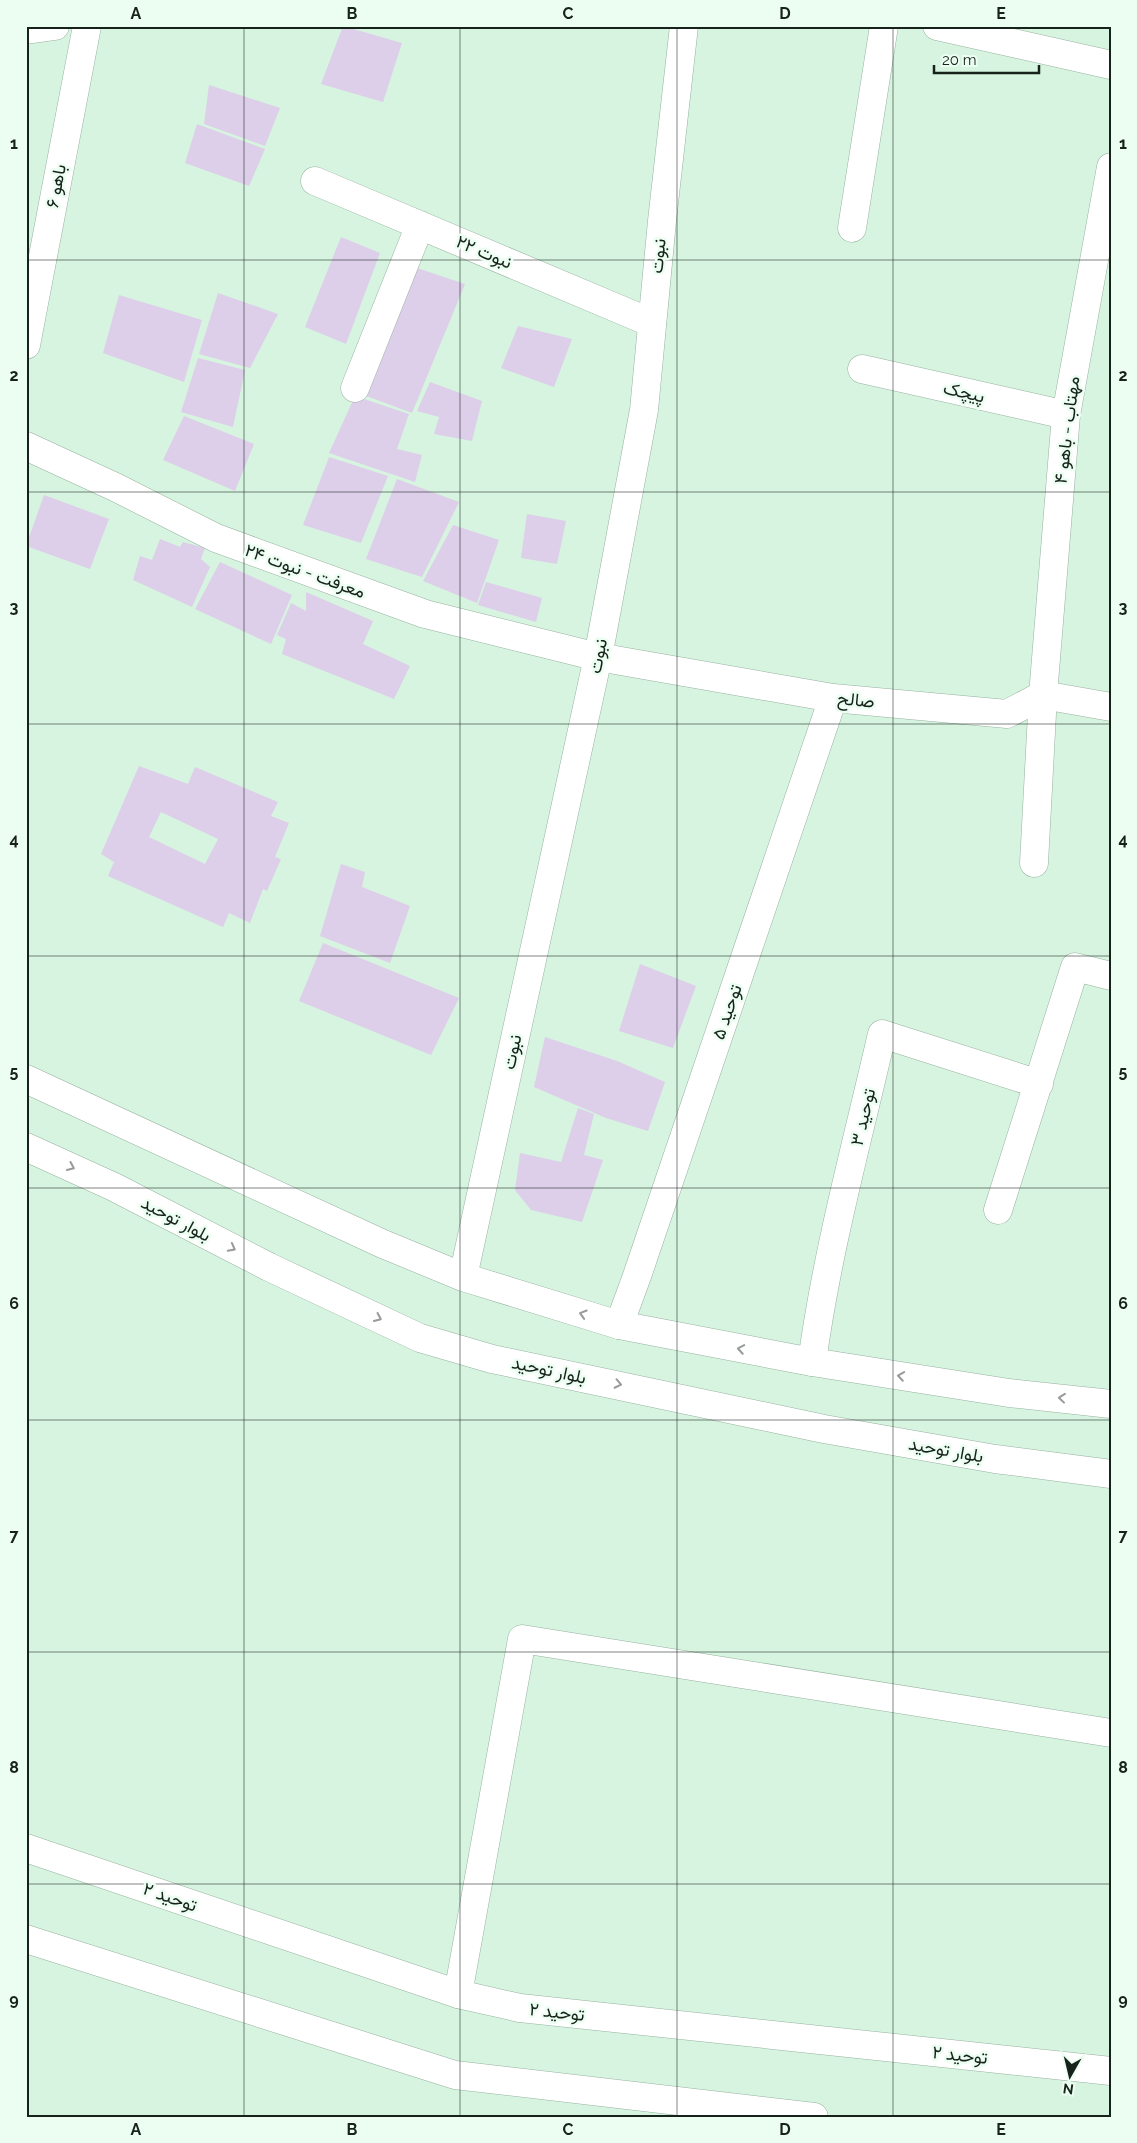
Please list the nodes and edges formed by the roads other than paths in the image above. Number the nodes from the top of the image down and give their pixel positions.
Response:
1 (55, 26) edge
2 (87, 26) edge
3 (684, 26) edge
4 (884, 26) edge
5 (937, 26) edge
6 (26, 30) edge
7 (1111, 65) edge
8 (1111, 167) edge
9 (315, 181) dead end
10 (420, 225) junction
11 (852, 228) dead end
12 (652, 323) junction
13 (26, 346) edge
14 (862, 369) dead end
15 (355, 388) dead end
16 (1066, 415) junction
17 (26, 446) edge
18 (598, 657) junction
19 (1043, 696) junction
20 (833, 698) junction
21 (1111, 707) edge
22 (1034, 863) dead end
23 (1111, 976) edge
24 (26, 1079) edge
25 (1039, 1084) junction
26 (26, 1147) edge
27 (998, 1210) dead end
28 (462, 1277) junction
29 (619, 1325) junction
30 (812, 1362) junction
31 (1111, 1404) edge
32 (1111, 1474) edge
33 (1111, 1734) edge
34 (26, 1848) edge
35 (26, 1940) edge
36 (458, 1994) junction
37 (1111, 2071) edge
38 (814, 2117) edge

1 - 6 street
2 - 13 street, باهو ۶
3 - 12 street, نبوت
4 - 11 street
5 - 7 street
8 - 16 street, مهتاب - باهو ۴
9 - 10 street, نبوت ۲۲
10 - 12 street, نبوت ۲۲
10 - 15 street
12 - 18 street, نبوت
14 - 16 street, پیچک
16 - 19 street, مهتاب - باهو ۴
17 - 18 street, معرفت - نبوت ۲۴
18 - 20 street, صالح
18 - 28 street, نبوت
19 - 20 street, صالح
19 - 21 street
19 - 22 street, مهتاب - باهو ۴
20 - 29 street, توحید ۵
23 - 25 street
24 - 28 street
25 - 27 street
25 - 30 street, توحید ۳
26 -> 32 street, بلوار توحید
29 -> 28 street
30 -> 29 street
31 -> 30 street
33 - 36 street
34 - 36 street, توحید ۲
35 - 38 street
36 - 37 street, توحید ۲

